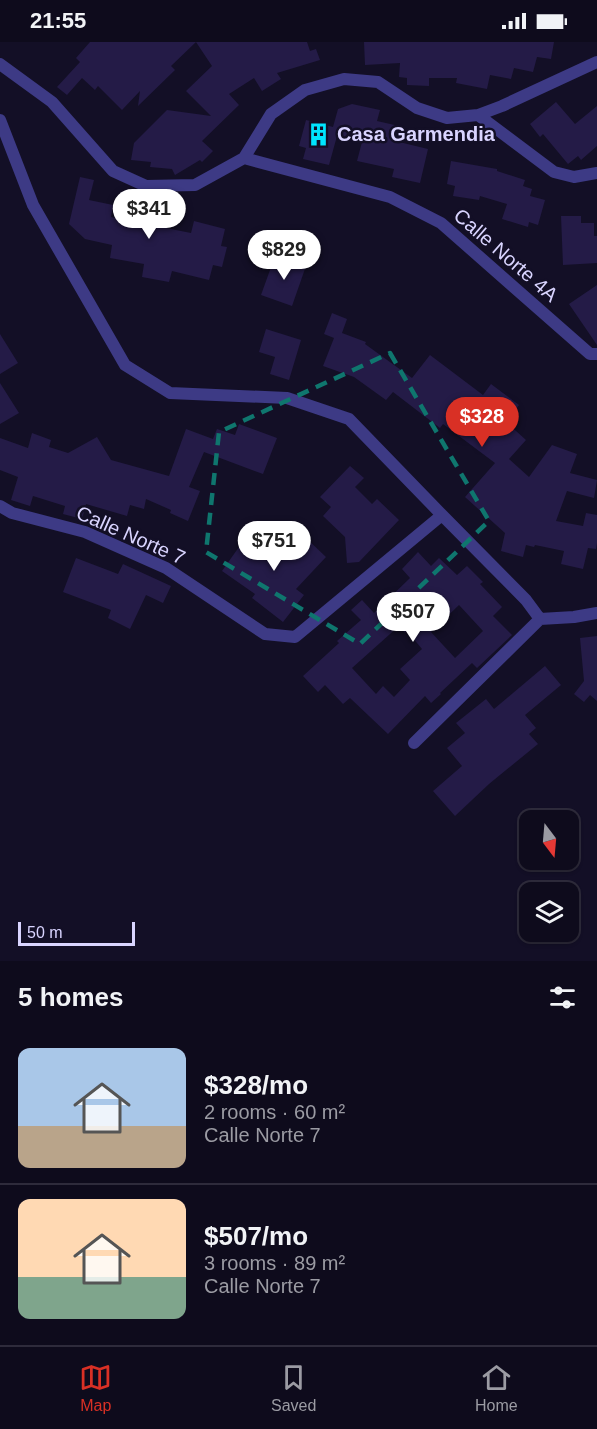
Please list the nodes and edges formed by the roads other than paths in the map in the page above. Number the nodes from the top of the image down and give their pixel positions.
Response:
1 (597, 62) edge
2 (0, 64) edge
3 (478, 115) junction
4 (0, 120) edge
5 (244, 158) junction
6 (597, 173) edge
7 (597, 354) edge
8 (0, 506) edge
9 (442, 515) junction
10 (597, 613) edge
11 (540, 619) junction
12 (414, 743) dead end

1 - 3 street
2 - 5 street
3 - 5 street
3 - 6 street
4 - 9 street
5 - 7 street, Calle Norte 4A
8 - 9 street, Calle Norte 7
9 - 11 street
10 - 11 street
11 - 12 street

